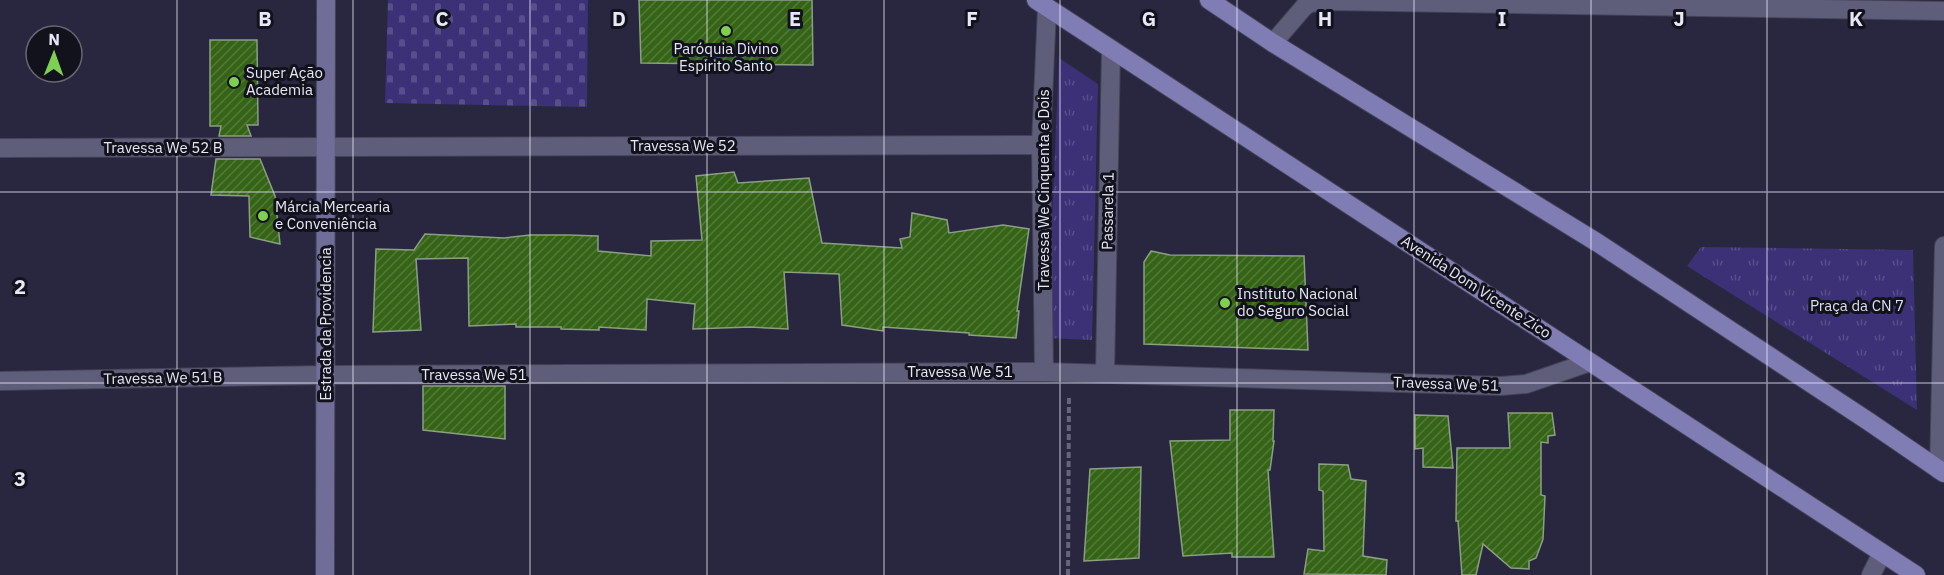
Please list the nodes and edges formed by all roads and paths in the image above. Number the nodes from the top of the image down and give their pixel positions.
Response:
1 (326, 0) edge
2 (1209, 0) edge
3 (1041, 4) edge
4 (1944, 11) edge
5 (1274, 43) junction
6 (1111, 49) junction
7 (1041, 145) junction
8 (326, 147) junction
9 (0, 148) edge
10 (1944, 246) edge
11 (1590, 362) junction
12 (1044, 372) junction
13 (1070, 373) junction
14 (1105, 374) junction
15 (326, 375) junction
16 (0, 381) edge
17 (1942, 472) edge
18 (1882, 553) junction
19 (325, 575) edge
20 (1068, 575) edge
21 (1871, 575) edge
22 (1916, 575) edge

1 - 8 main road, Estrada da Providencia
2 - 5 main road
3 - 6 main road, Avenida Dom Vicente Zico
3 - 7 street, Travessa We Cinquenta e Dois
4 - 5 street
5 - 17 main road
6 - 11 main road, Avenida Dom Vicente Zico
6 - 14 street, Passarela 1
7 - 8 street, Travessa We 52
7 - 12 street, Travessa We Cinquenta e Dois
8 - 9 street, Travessa We 52 B
8 - 15 main road, Estrada da Providencia
10 - 17 street
11 - 14 street, Travessa We 51
11 - 18 main road, Avenida Dom Vicente Zico
12 - 13 street, Travessa We 51
12 - 15 street, Travessa We 51
13 - 14 street, Travessa We 51
13 - 20 path
15 - 16 street, Travessa We 51 B
15 - 19 main road, Estrada da Providencia
18 - 21 street
18 - 22 main road, Avenida Dom Vicente Zico

